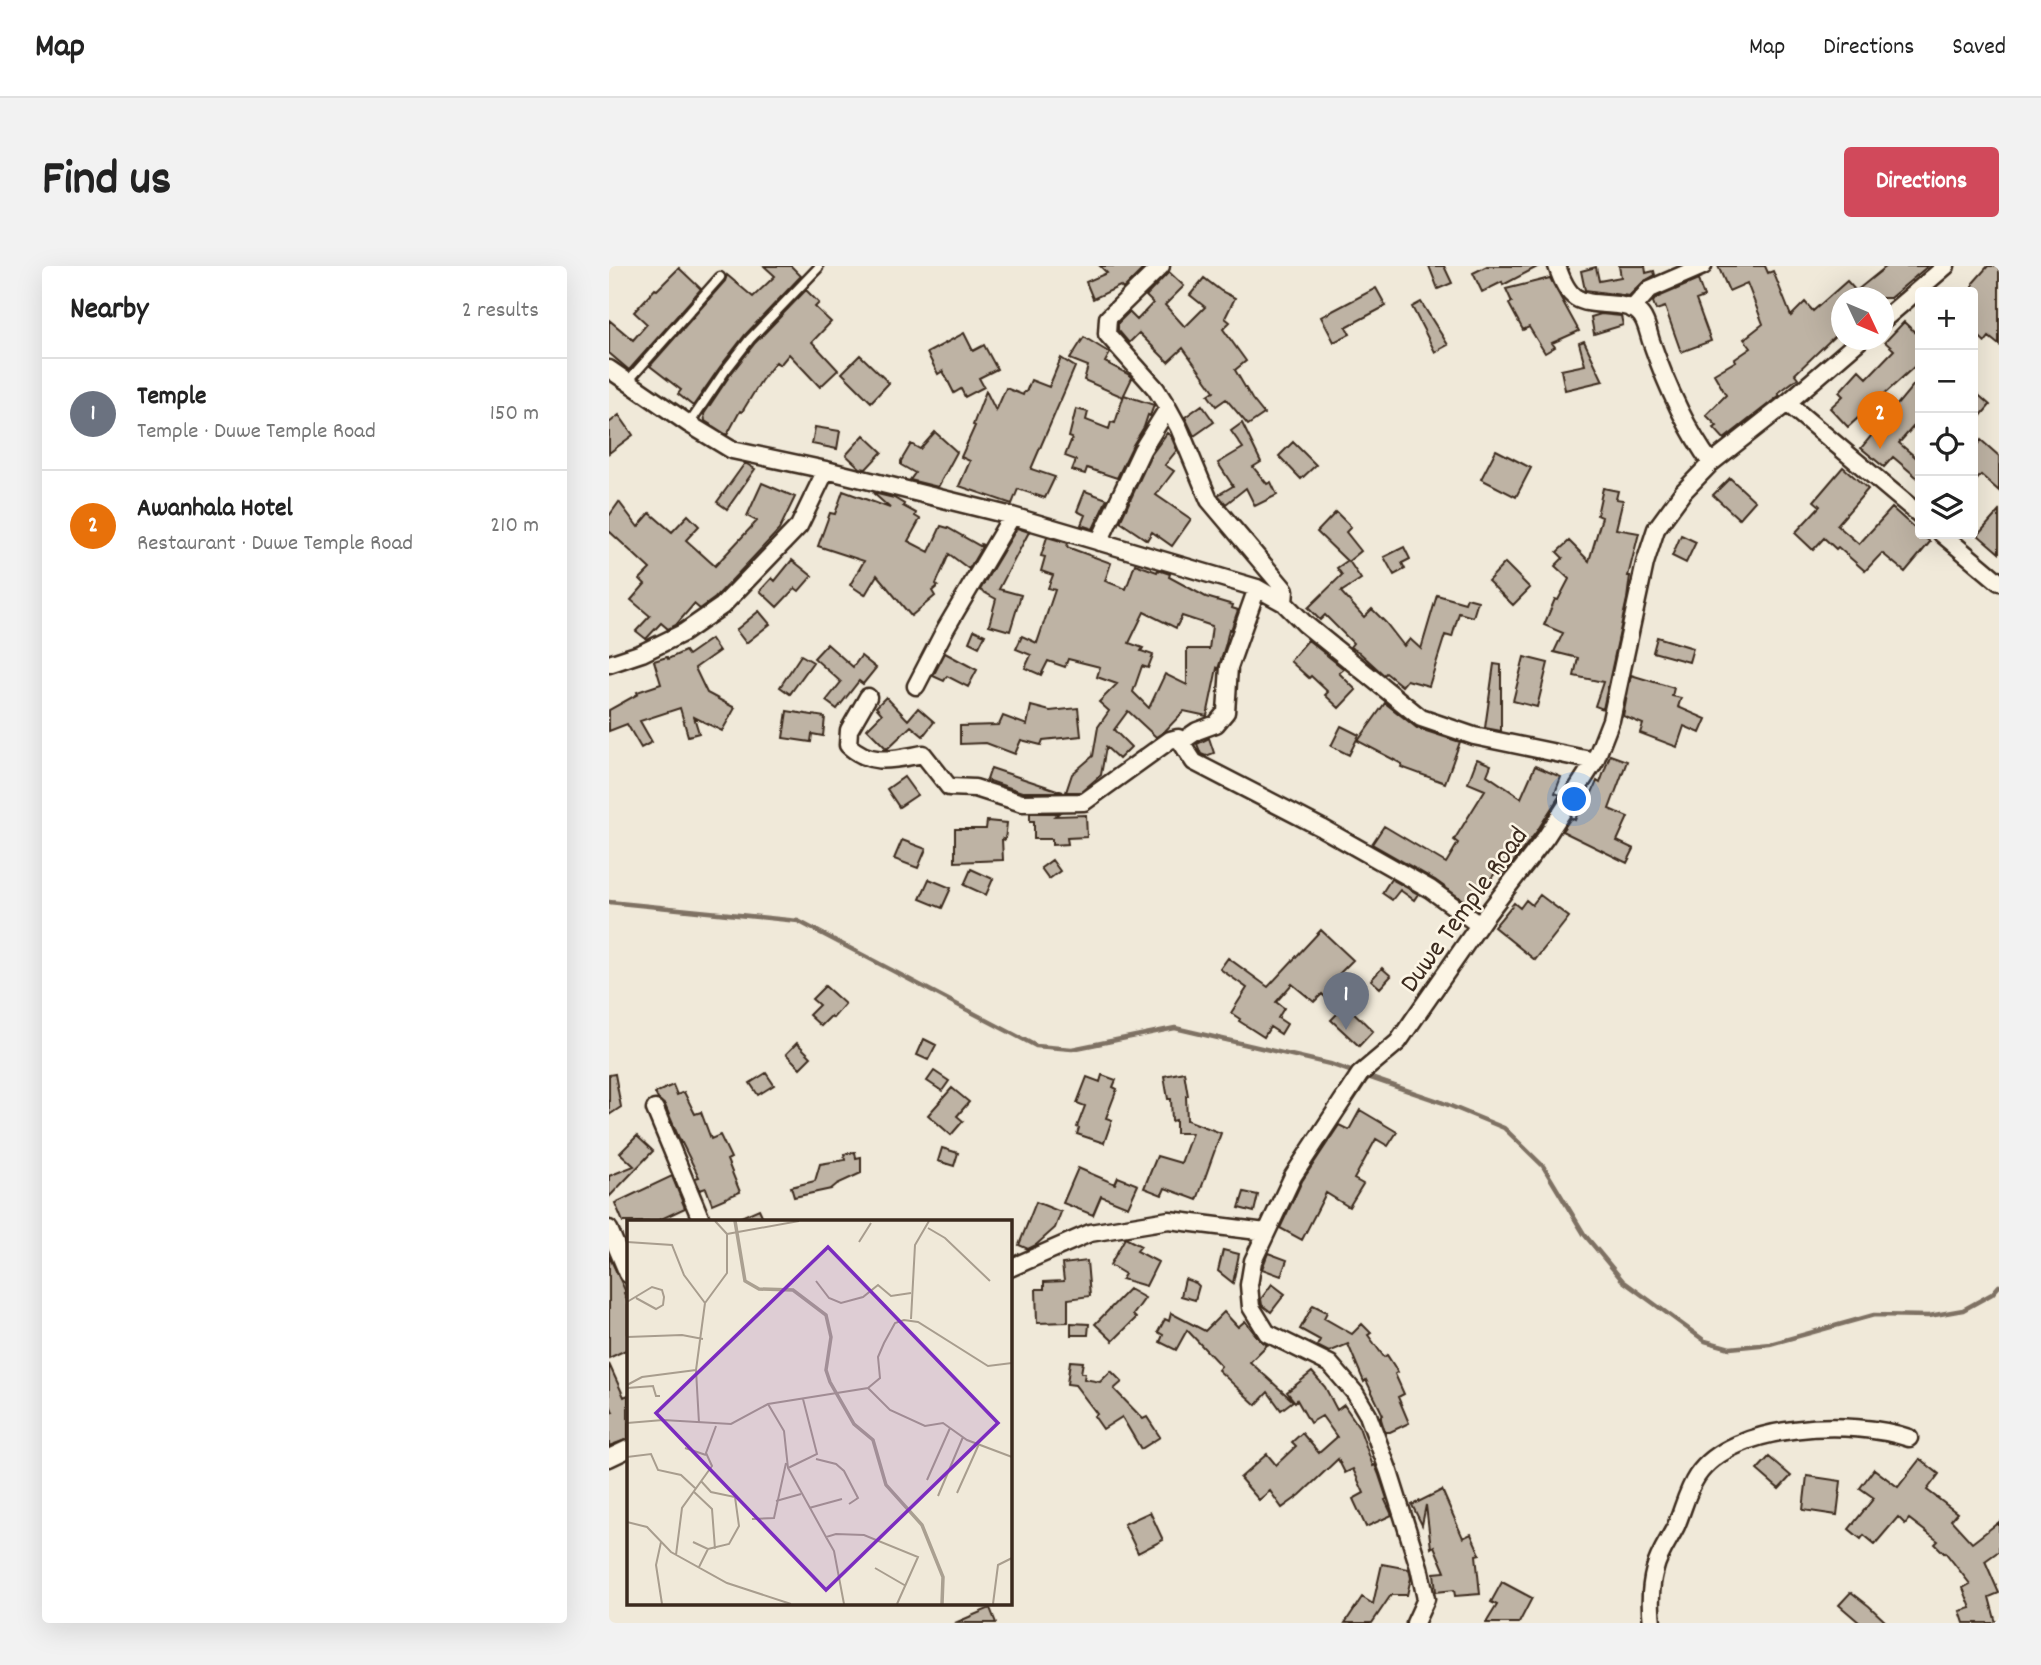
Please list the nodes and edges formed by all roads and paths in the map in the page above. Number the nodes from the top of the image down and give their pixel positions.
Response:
1 (1161, 266) edge
2 (1557, 266) edge
3 (1703, 266) edge
4 (1946, 266) edge
5 (818, 268) dead end
6 (720, 278) dead end
7 (1632, 309) junction
8 (1894, 311) edge
9 (1848, 350) edge
10 (609, 369) edge
11 (628, 381) junction
12 (1787, 403) junction
13 (1168, 408) junction
14 (689, 424) junction
15 (1711, 463) junction
16 (826, 470) junction
17 (1915, 511) edge
18 (1012, 516) junction
19 (1948, 539) edge
20 (1098, 542) junction
21 (1999, 582) edge
22 (1257, 588) junction
23 (1284, 603) junction
24 (609, 664) edge
25 (916, 686) dead end
26 (868, 697) dead end
27 (1181, 742) junction
28 (1595, 761) junction
29 (1479, 925) junction
30 (655, 1109) dead end
31 (701, 1220) edge
32 (609, 1228) edge
33 (1266, 1232) junction
34 (1011, 1268) edge
35 (627, 1272) edge
36 (1909, 1438) dead end
37 (627, 1449) edge
38 (609, 1458) edge
39 (1415, 1623) edge
40 (1652, 1623) edge

1 - 13 street
2 - 7 street
3 - 7 street
4 - 8 street
5 - 14 lane
6 - 11 lane
7 - 15 street
9 - 12 street, Duwe Temple Road
10 - 11 street
11 - 14 street
12 - 15 street, Duwe Temple Road
12 - 17 street
13 - 20 street
13 - 23 street
14 - 16 street
15 - 28 street, Duwe Temple Road
16 - 18 street
16 - 24 street
18 - 20 street
18 - 25 street
19 - 21 street
20 - 22 street
22 - 23 street
22 - 27 street
23 - 28 street
26 - 27 street
27 - 29 street
28 - 29 street, Duwe Temple Road
29 - 33 street, Duwe Temple Road
30 - 31 street
32 - 35 street
33 - 34 street
33 - 39 street, Duwe Temple Road
36 - 40 street
37 - 38 street

